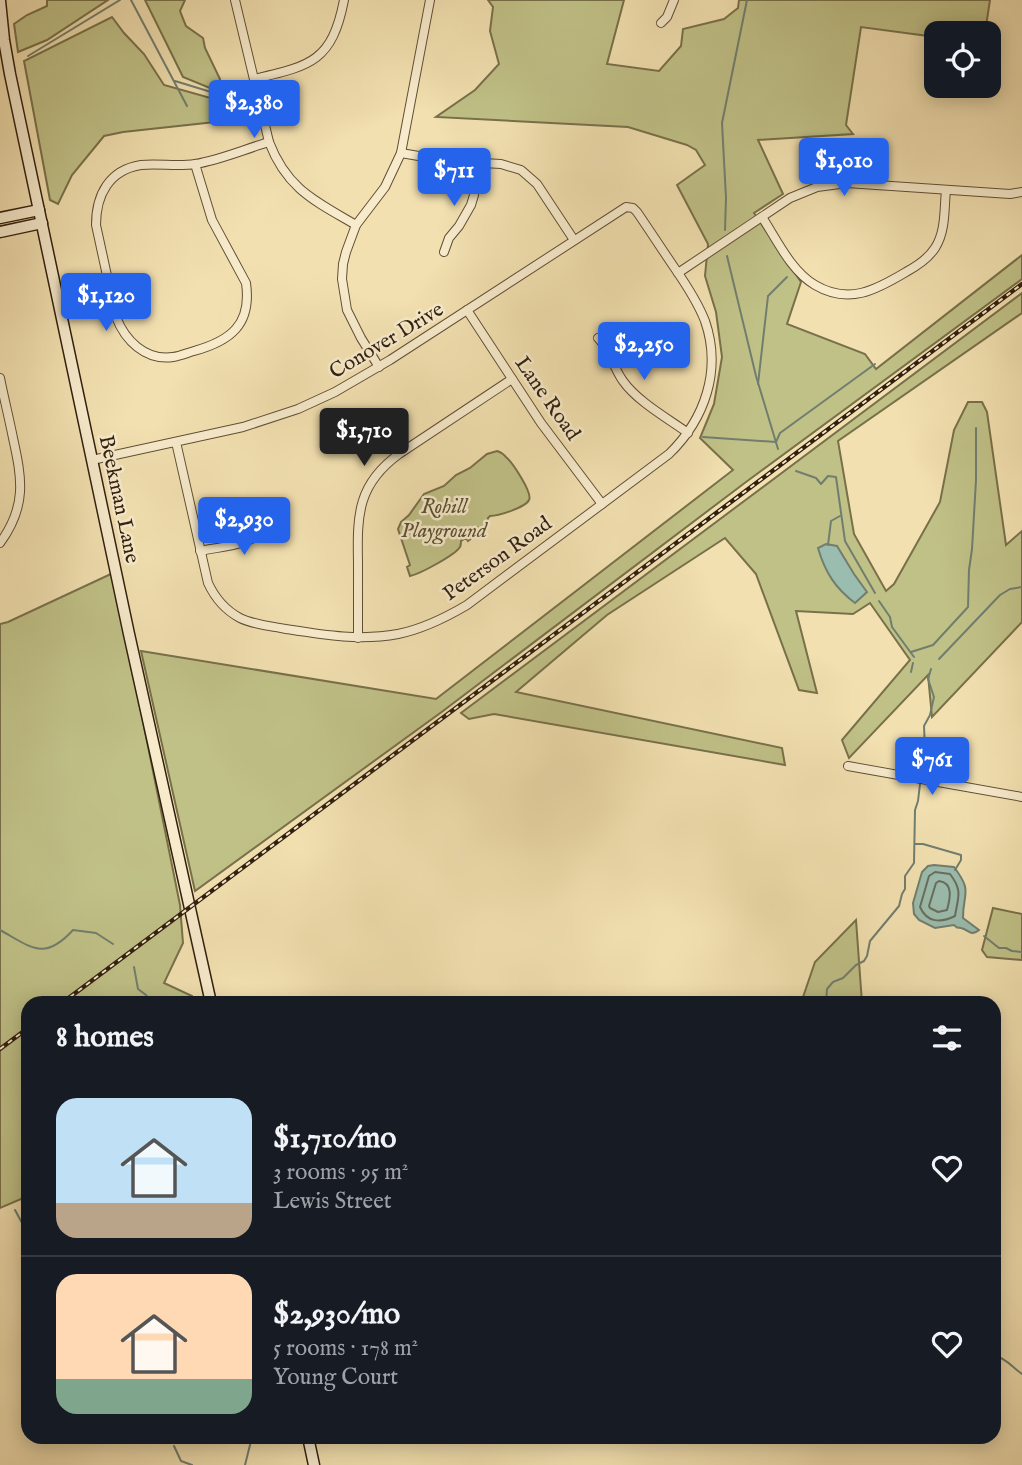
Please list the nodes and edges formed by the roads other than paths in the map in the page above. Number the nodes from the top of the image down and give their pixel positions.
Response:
1 (235, 0) edge
2 (344, 0) edge
3 (430, 0) edge
4 (674, 0) edge
5 (0, 1) edge
6 (661, 23) dead end
7 (254, 79) junction
8 (269, 142) junction
9 (401, 153) junction
10 (474, 163) junction
11 (195, 164) junction
12 (946, 190) junction
13 (1022, 192) edge
14 (633, 208) joint
15 (39, 210) junction
16 (762, 217) junction
17 (0, 218) edge
18 (42, 223) junction
19 (356, 225) junction
20 (0, 232) edge
21 (573, 240) junction
22 (444, 252) dead end
23 (678, 273) junction
24 (467, 310) junction
25 (598, 338) dead end
26 (379, 368) junction
27 (0, 379) edge
28 (512, 379) junction
29 (688, 433) junction
30 (176, 442) junction
31 (92, 460) junction
32 (602, 504) junction
33 (267, 527) dead end
34 (0, 543) edge
35 (200, 551) junction
36 (358, 638) junction
37 (848, 766) dead end
38 (1022, 797) edge
39 (209, 996) edge
40 (310, 1444) edge
41 (314, 1465) edge

1 - 7 street
2 - 7 street
3 - 9 street
4 - 6 street
5 - 15 street, Beekman Lane
7 - 8 street
8 - 11 street
8 - 19 street
9 - 10 street
9 - 19 street
10 - 21 street
10 - 22 street
11 - 11 street
12 - 13 street
12 - 16 street
12 - 16 street
14 - 21 street, Conover Drive
14 - 23 street, Peterson Road
15 - 17 street
15 - 18 street, Beekman Lane
16 - 23 street
18 - 20 street
18 - 31 street, Beekman Lane
19 - 26 street
21 - 24 street, Conover Drive
23 - 29 street, Peterson Road
24 - 26 street, Conover Drive
24 - 28 street, Lane Road
25 - 29 street
26 - 30 street, Conover Drive
27 - 34 street
28 - 32 street, Lane Road
28 - 36 street
29 - 32 street, Peterson Road
30 - 31 street, Conover Drive
30 - 35 street, Peterson Road
31 - 39 street, Beekman Lane
32 - 36 street, Peterson Road
33 - 35 street
35 - 36 street, Peterson Road
37 - 38 street
40 - 41 street

